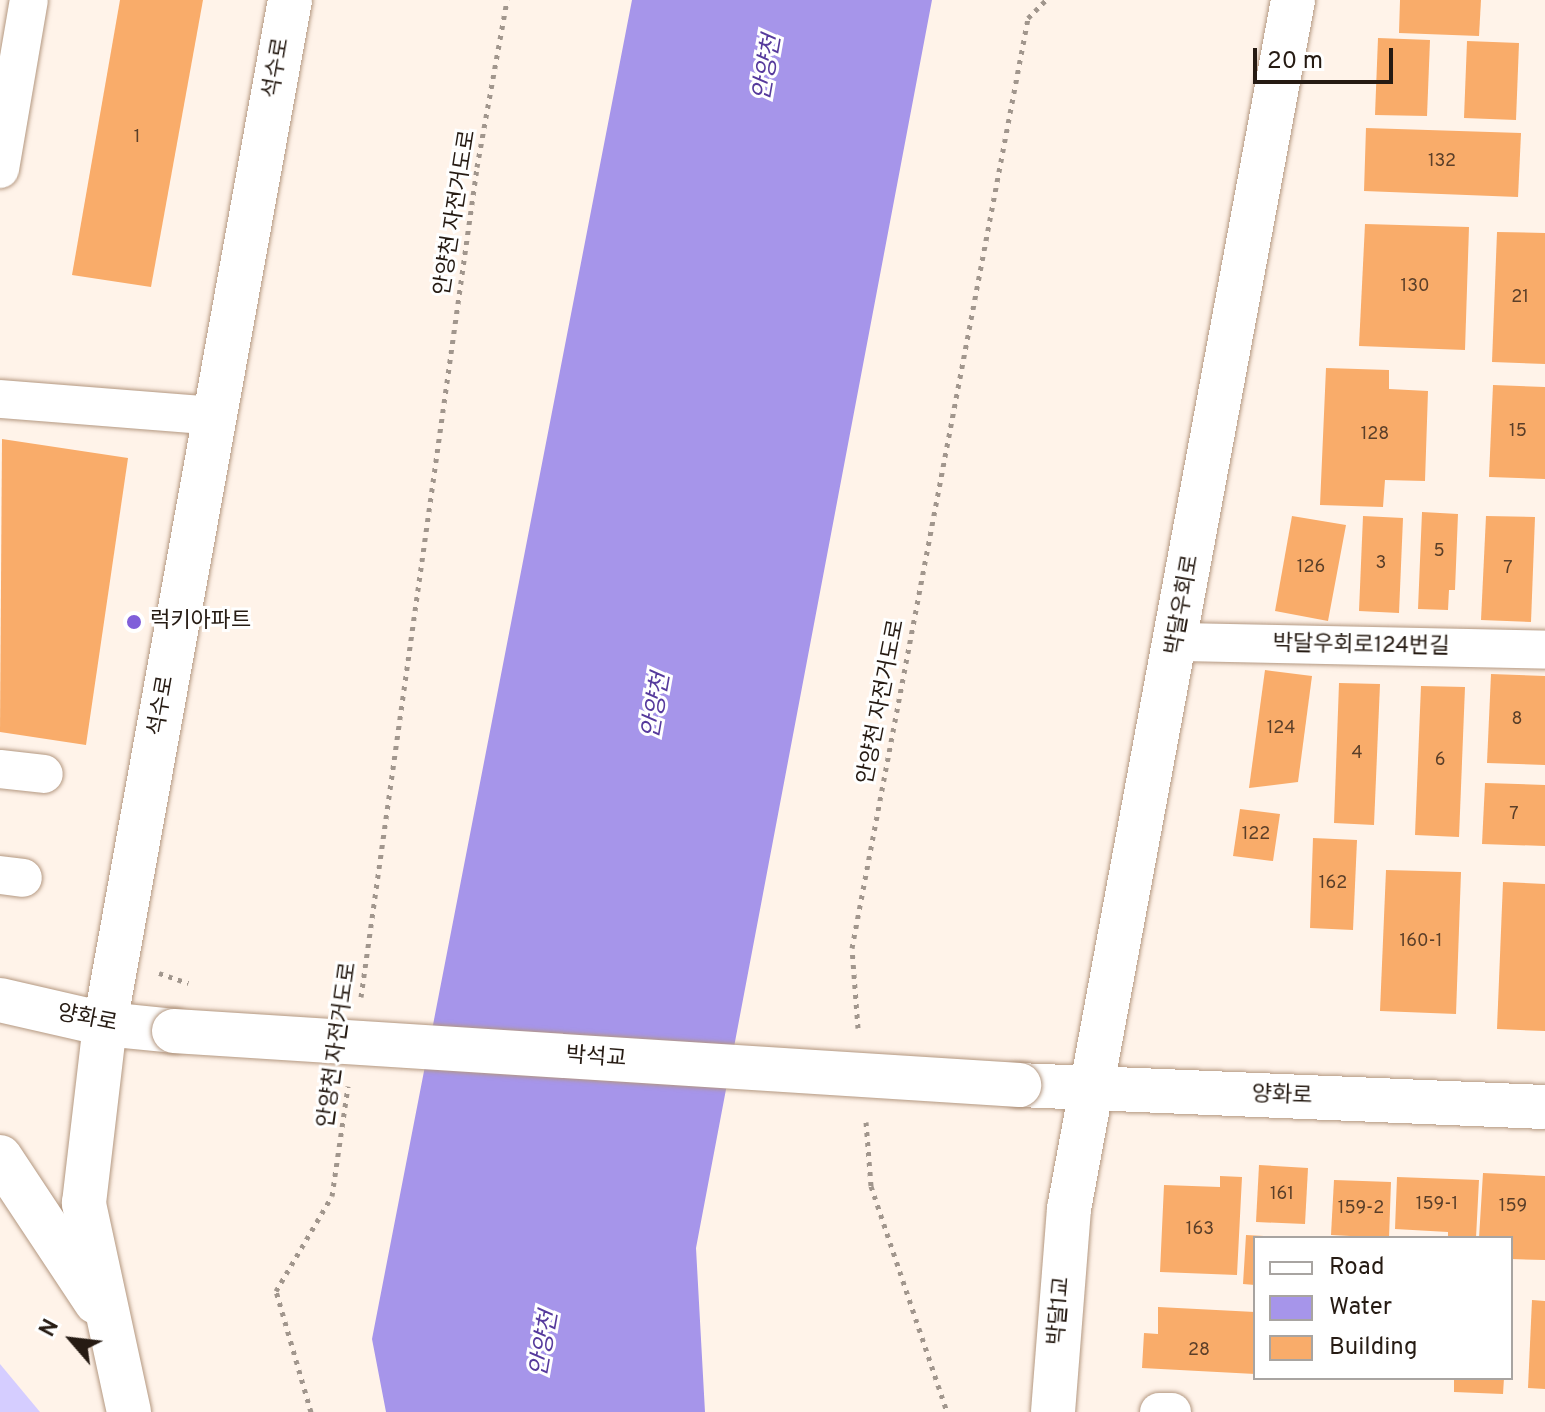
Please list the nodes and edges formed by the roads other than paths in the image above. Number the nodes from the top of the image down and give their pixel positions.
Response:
1 (29, 0) edge
2 (290, 0) edge
3 (1293, 0) edge
4 (9, 64) edge
5 (0, 170) edge
6 (0, 399) edge
7 (214, 416) junction
8 (1177, 642) junction
9 (1545, 650) edge
10 (0, 769) edge
11 (44, 774) dead end
12 (0, 1000) edge
13 (105, 1024) junction
14 (174, 1031) joint
15 (1019, 1085) joint
16 (1092, 1088) junction
17 (1545, 1107) edge
18 (0, 1157) edge
19 (1069, 1209) joint
20 (110, 1326) junction
21 (129, 1412) edge
22 (1053, 1412) edge
23 (1159, 1412) edge
24 (1172, 1412) edge

1 - 4 street
2 - 7 street, 석수로
3 - 8 street, 박달우회로
4 - 5 street
6 - 7 street
7 - 13 street, 석수로
8 - 9 street, 박달우회로124번길
8 - 16 street, 박달우회로
10 - 11 street
12 - 13 street, 양화로
13 - 14 street, 양화로
13 - 20 street, 석수로
14 - 15 street, 박석교, bridge
15 - 16 street, 양화로
16 - 17 street, 양화로
16 - 19 street, 박달우회로
18 - 20 street
19 - 22 street, 박달1교
20 - 21 street, 석수로
23 - 24 street

